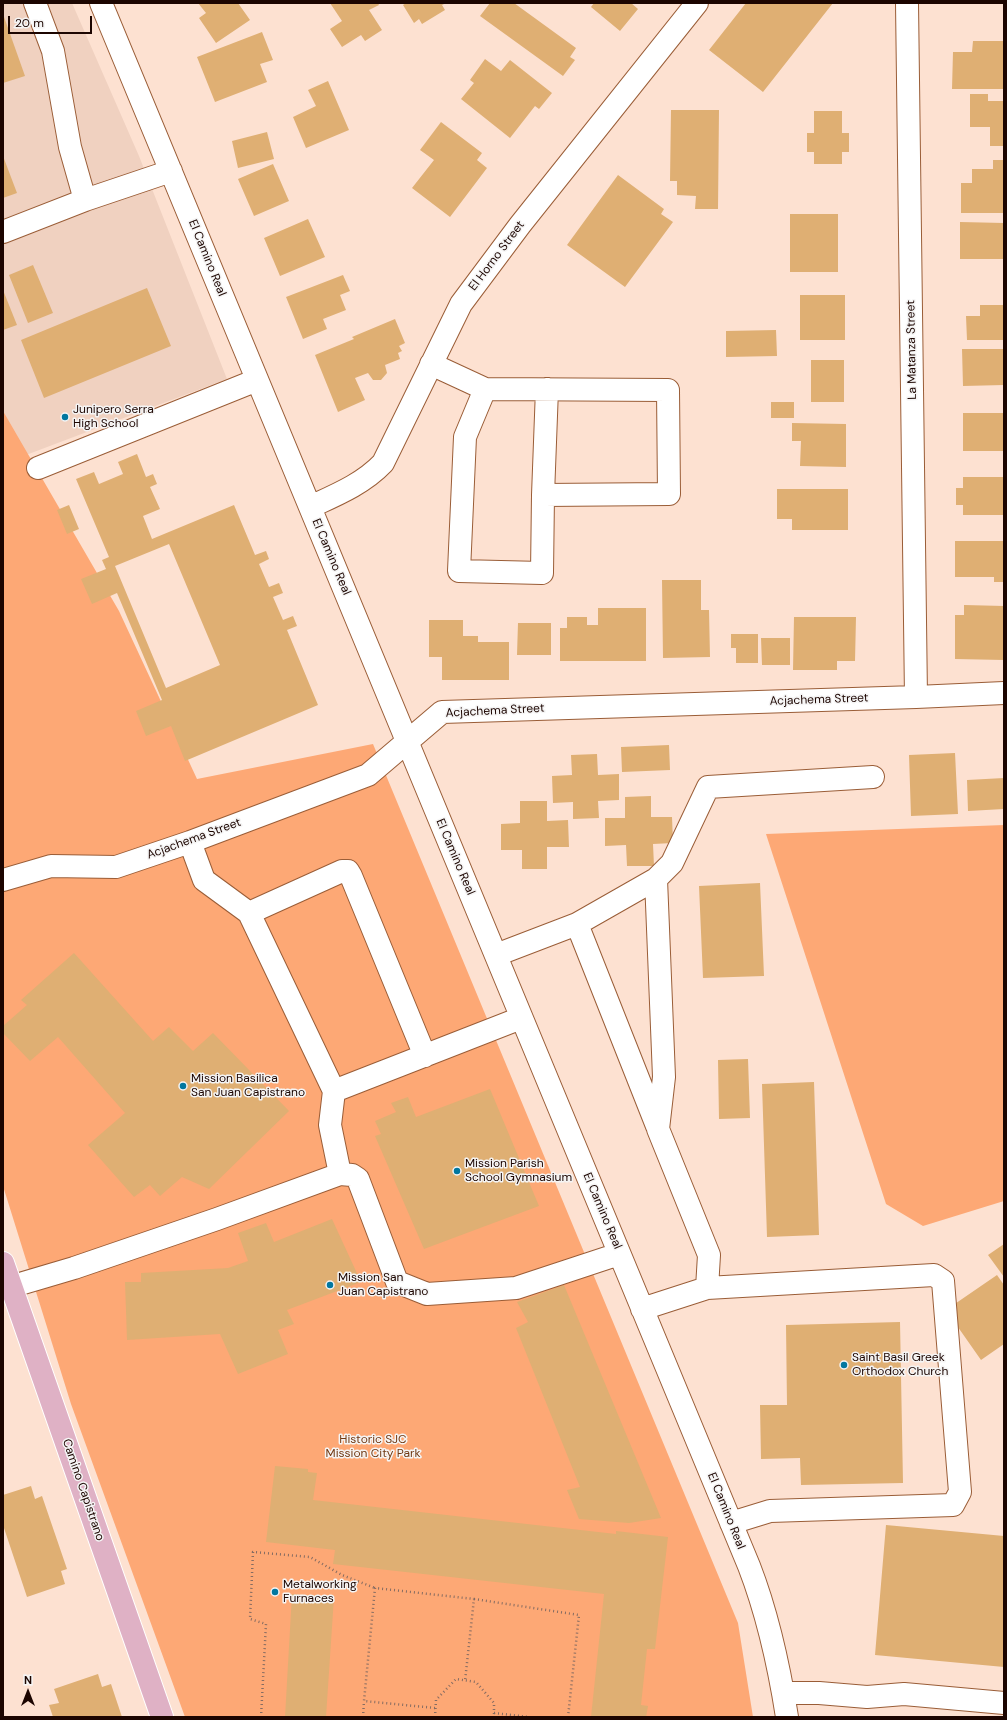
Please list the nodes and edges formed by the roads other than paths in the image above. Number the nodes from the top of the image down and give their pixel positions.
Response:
1 (35, 3) edge
2 (697, 3) edge
3 (907, 3) edge
4 (105, 5) edge
5 (170, 171) junction
6 (84, 200) junction
7 (3, 232) edge
8 (431, 364) junction
9 (257, 380) junction
10 (485, 389) junction
11 (547, 389) junction
12 (38, 468) dead end
13 (544, 495) junction
14 (310, 507) junction
15 (1004, 693) edge
16 (916, 697) junction
17 (407, 742) junction
18 (873, 777) dead end
19 (190, 842) junction
20 (656, 879) junction
21 (3, 880) edge
22 (249, 913) junction
23 (577, 924) junction
24 (496, 955) junction
25 (521, 1018) junction
26 (425, 1056) junction
27 (334, 1091) junction
28 (658, 1129) junction
29 (340, 1174) junction
30 (619, 1254) junction
31 (3, 1263) edge
32 (7, 1287) edge
33 (707, 1288) junction
34 (642, 1309) junction
35 (731, 1523) junction
36 (783, 1693) junction
37 (1004, 1703) edge
38 (162, 1717) edge
39 (787, 1717) edge

1 - 6 street
2 - 8 street, El Horno Street
3 - 16 street, La Matanza Street
4 - 5 street, El Camino Real
5 - 6 street
5 - 9 street, El Camino Real
6 - 7 street
8 - 10 street
8 - 14 street, El Horno Street
9 - 12 street
9 - 14 street, El Camino Real
10 - 11 street
10 - 13 street
11 - 13 street
11 - 13 street
14 - 17 street, El Camino Real
15 - 16 street, Acjachema Street
16 - 17 street, Acjachema Street
17 - 19 street, Acjachema Street
17 - 24 street, El Camino Real
18 - 20 street
19 - 21 street, Acjachema Street
19 - 22 street
20 - 23 street
20 - 28 street
22 - 26 street
22 - 27 street
23 - 24 street
23 - 28 street
24 - 25 street, El Camino Real
25 - 26 street
25 - 30 street, El Camino Real
26 - 27 street
27 - 29 street
28 - 33 street
29 - 30 street
29 - 32 street
30 - 34 street, El Camino Real
31 - 32 main road, Camino Capistrano
32 - 38 main road, Camino Capistrano
33 - 34 street
33 - 35 street
34 - 35 street, El Camino Real
35 - 36 street, El Camino Real
36 - 37 street
36 - 39 street, El Camino Real

